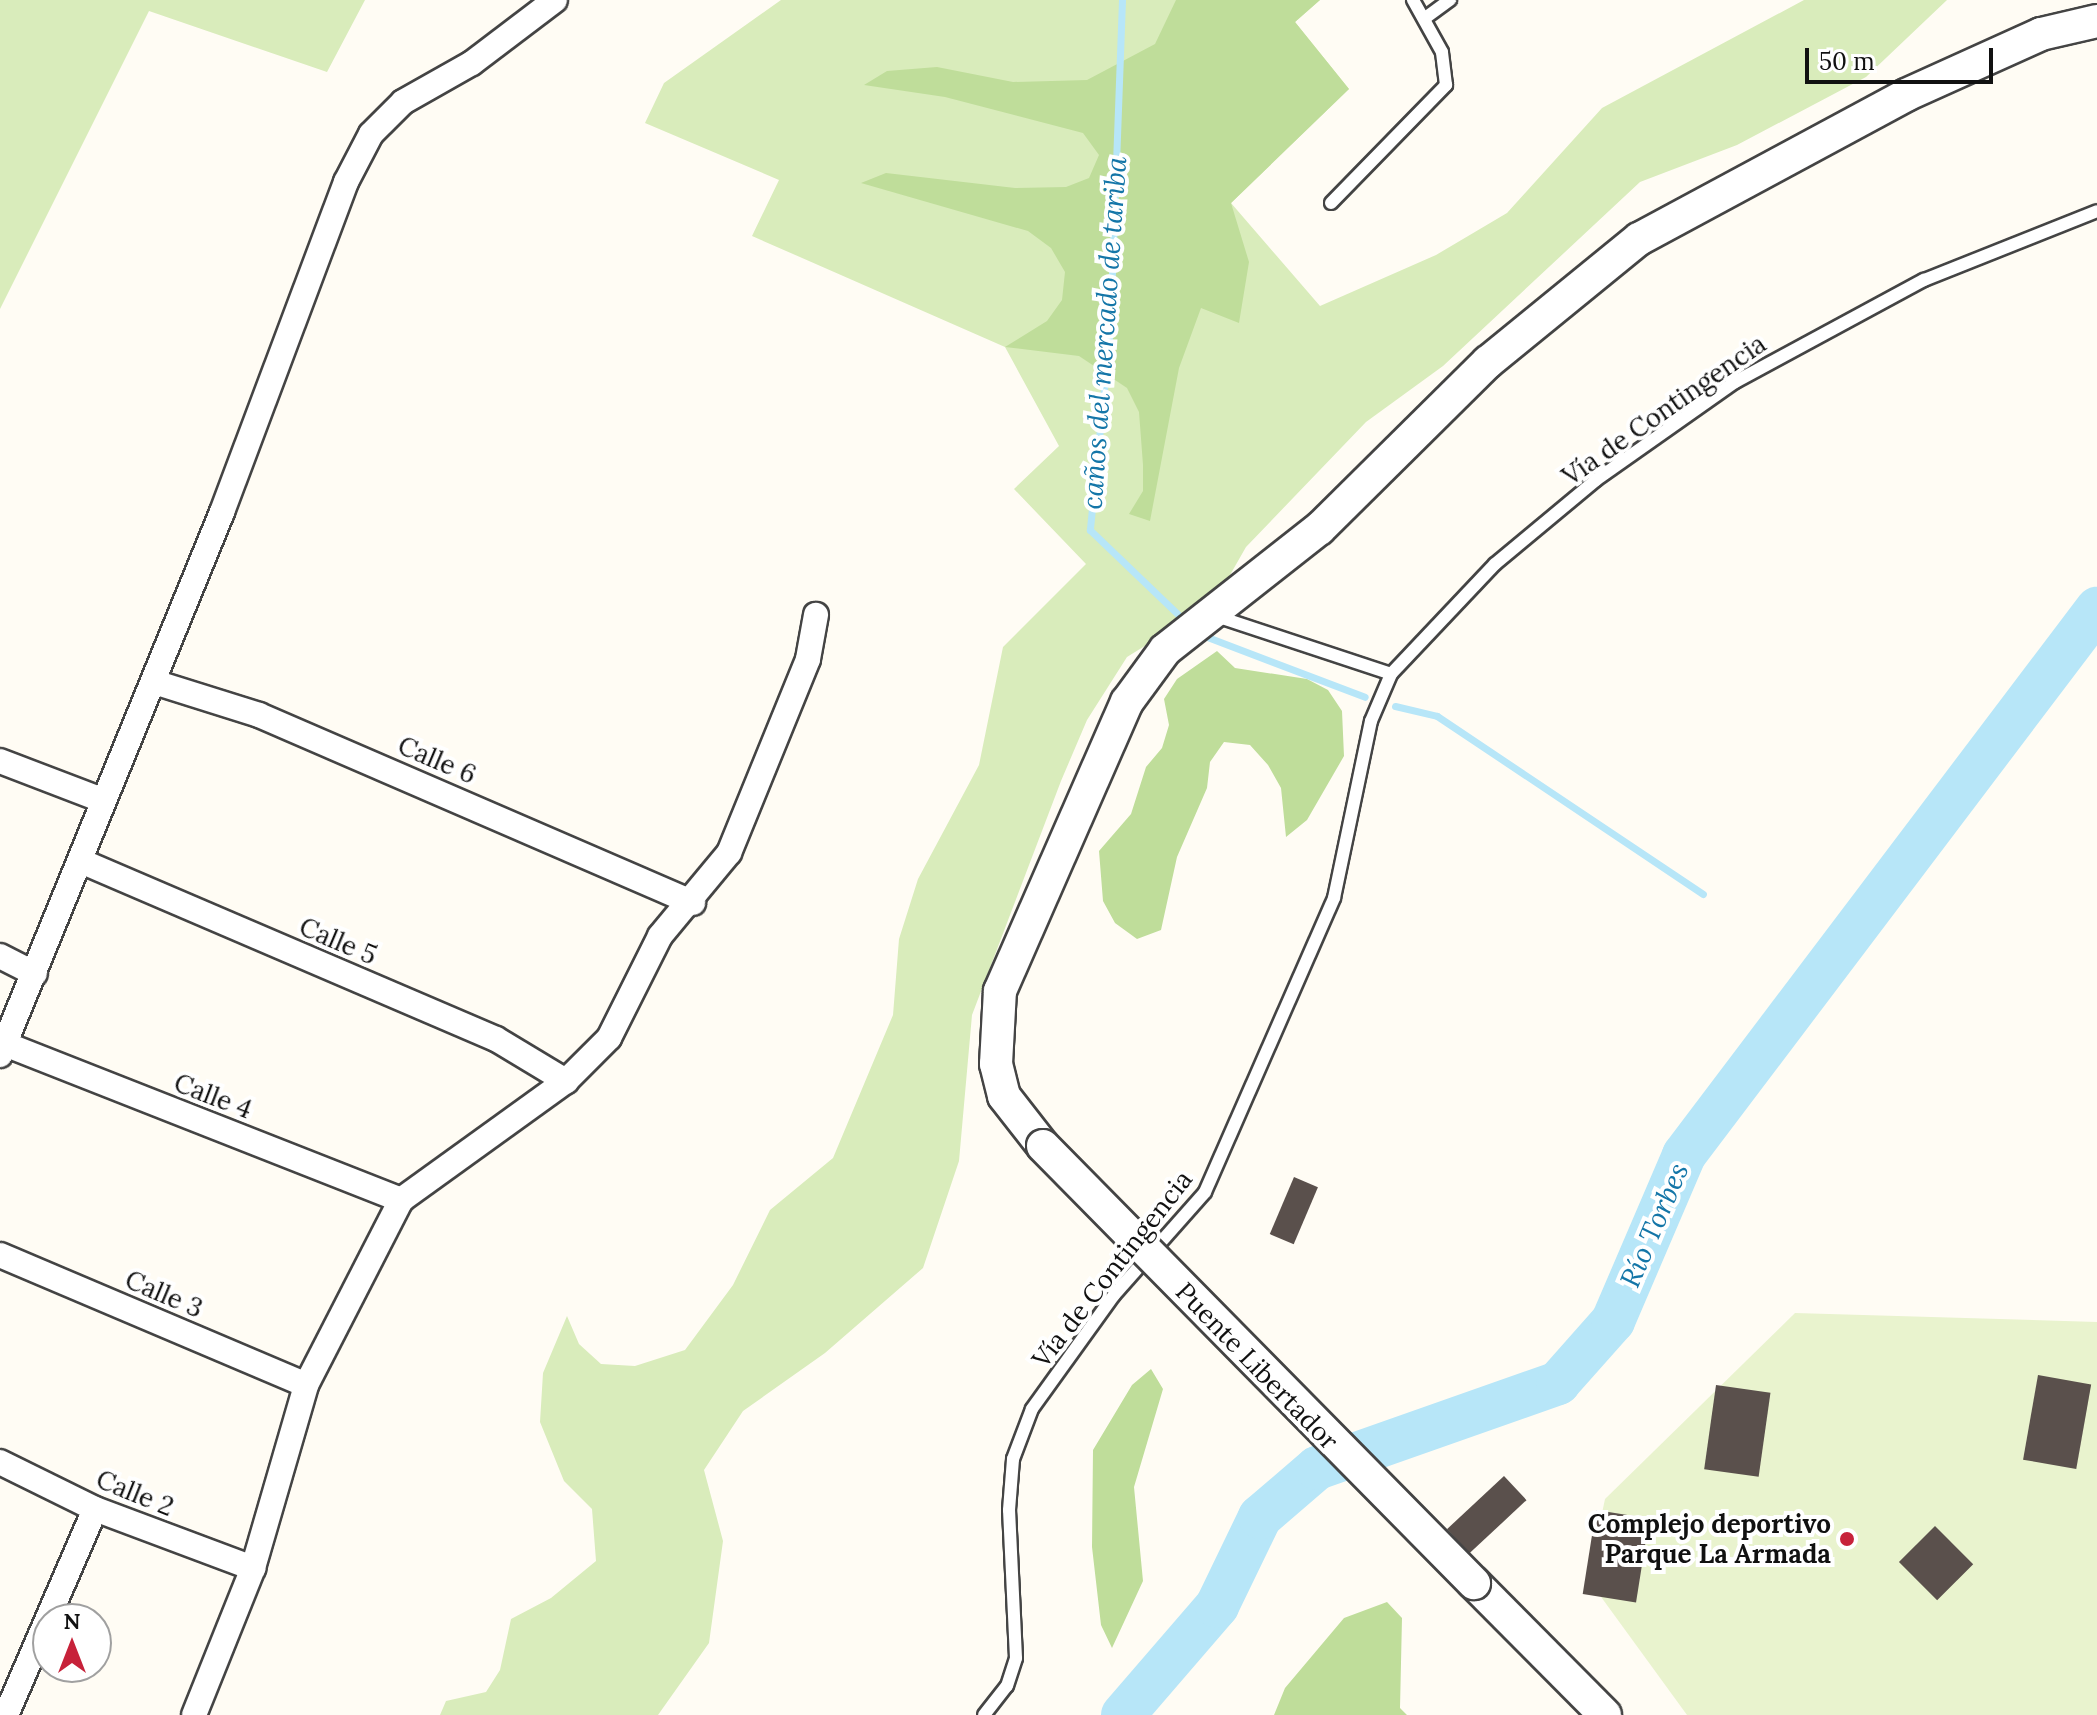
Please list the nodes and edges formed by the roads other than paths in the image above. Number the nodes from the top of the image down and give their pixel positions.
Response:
1 (555, 0) edge
2 (1413, 0) edge
3 (1450, 0) edge
4 (1425, 18) junction
5 (2097, 21) edge
6 (1331, 203) dead end
7 (2097, 211) edge
8 (816, 615) dead end
9 (1216, 616) junction
10 (1391, 674) junction
11 (154, 682) junction
12 (0, 761) edge
13 (102, 800) junction
14 (83, 862) junction
15 (693, 903) junction
16 (0, 956) edge
17 (35, 974) junction
18 (2, 1049) edge
19 (566, 1081) junction
20 (401, 1200) junction
21 (0, 1255) edge
22 (306, 1385) junction
23 (0, 1462) edge
24 (95, 1509) junction
25 (253, 1568) junction
26 (6, 1715) edge
27 (194, 1715) edge
28 (984, 1715) edge
29 (1605, 1715) edge

1 - 11 street
2 - 4 lane
3 - 4 lane
4 - 6 lane
5 - 9 street, Puente Libertador
7 - 10 lane, Vía de Contingencia
8 - 15 street
9 - 10 lane
9 - 29 street, Puente Libertador, bridge
10 - 28 lane, Vía de Contingencia
11 - 13 street
11 - 15 street, Calle 6
12 - 13 street
13 - 14 street
14 - 17 street
14 - 19 street, Calle 5
15 - 19 street
16 - 17 street
17 - 18 street
18 - 20 street, Calle 4
19 - 20 street
20 - 22 street
21 - 22 street, Calle 3
22 - 25 street
23 - 24 street, Calle 2
24 - 25 street, Calle 2
24 - 26 street
25 - 27 street

